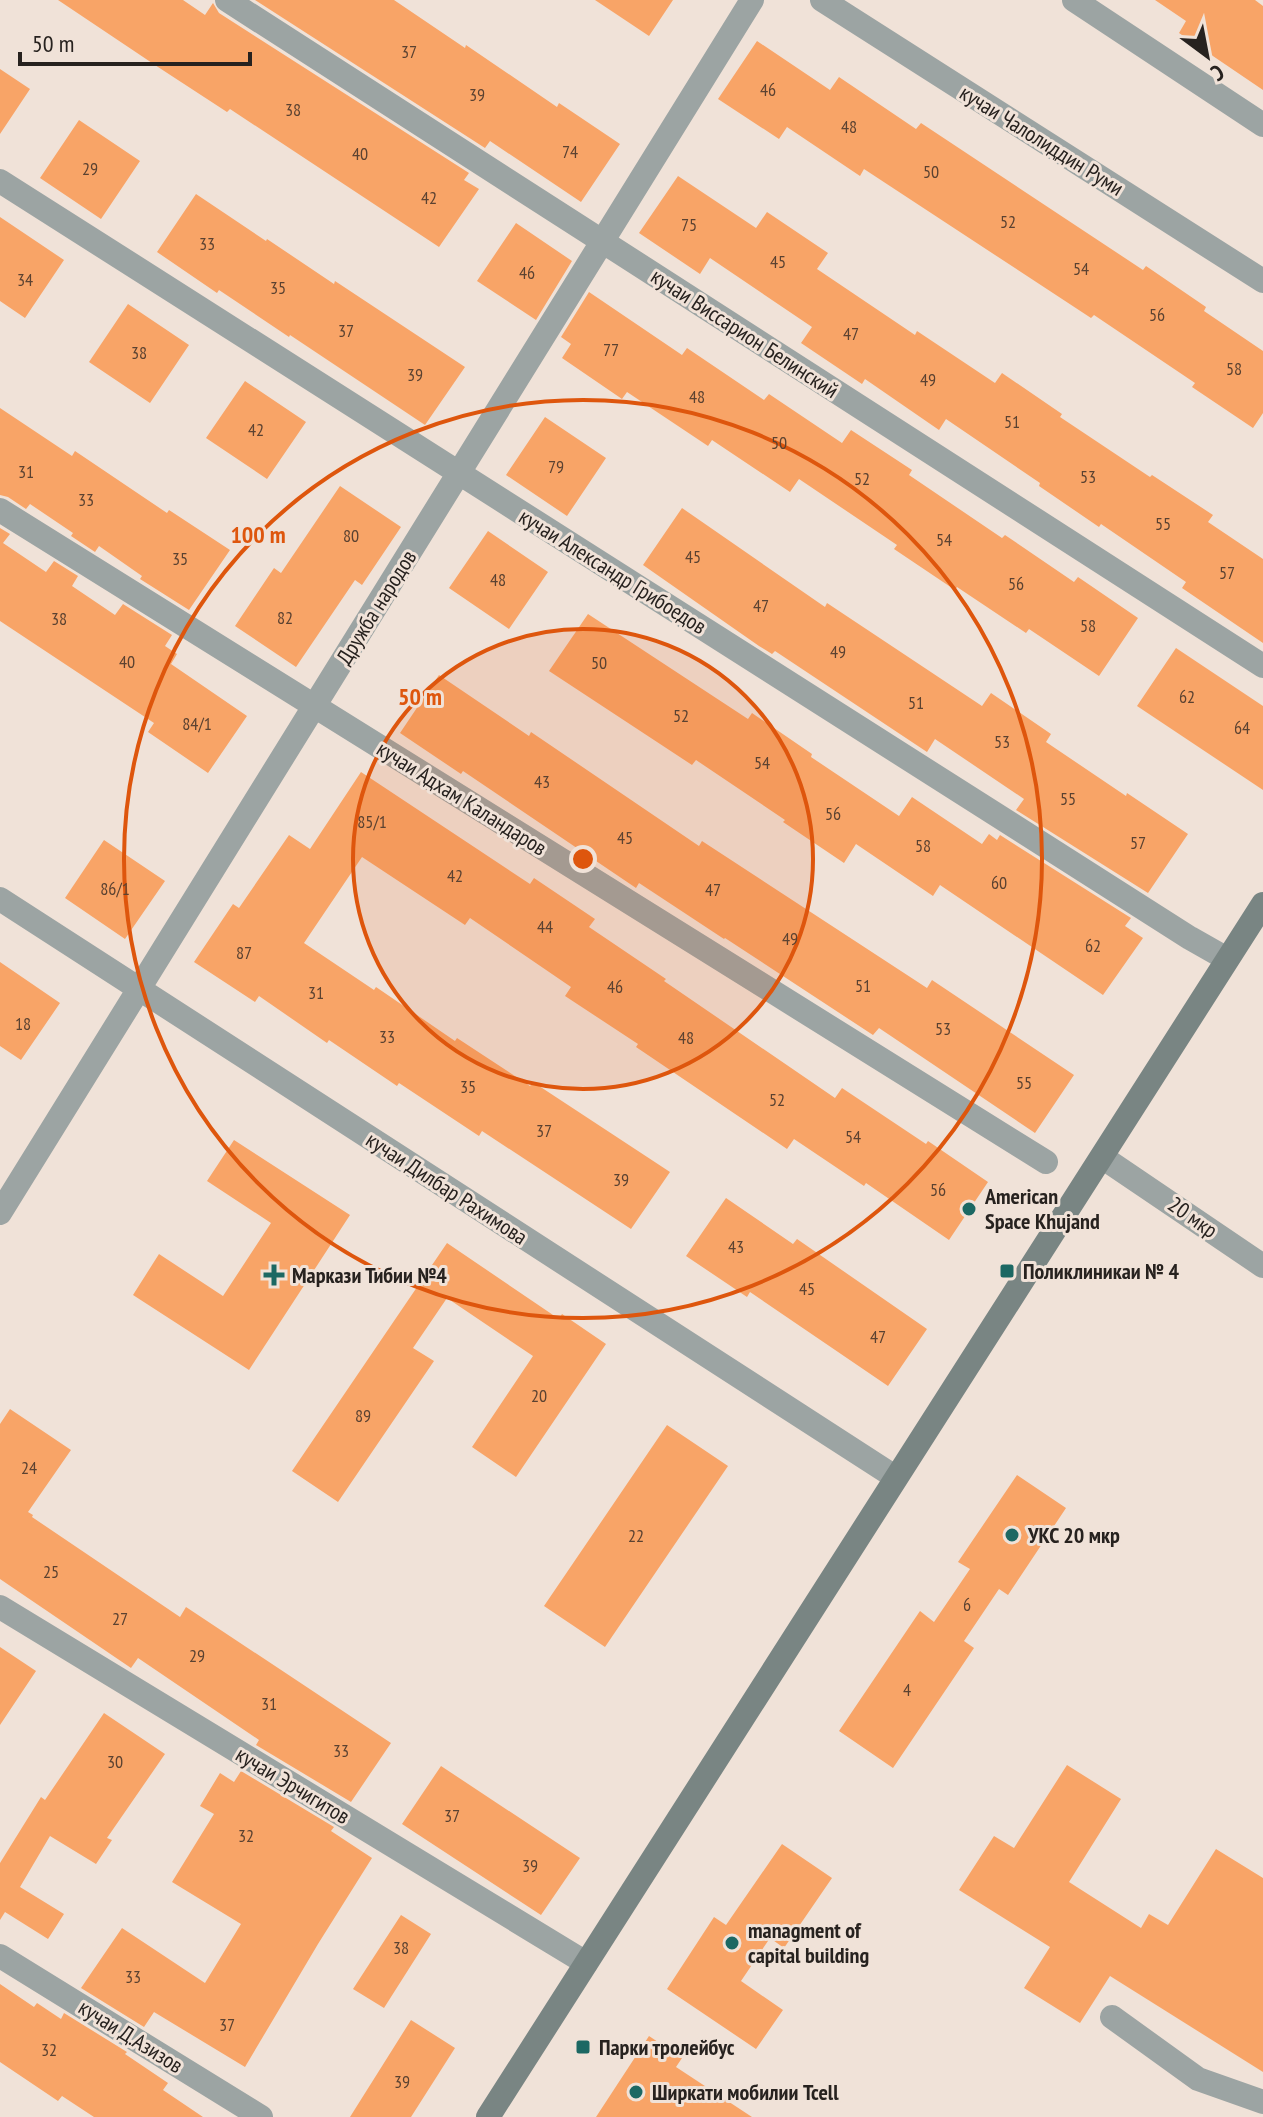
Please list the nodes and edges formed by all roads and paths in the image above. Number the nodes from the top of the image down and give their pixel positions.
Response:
1 (227, 0) edge
2 (752, 0) edge
3 (822, 0) edge
4 (1074, 0) edge
5 (1263, 125) edge
6 (0, 181) edge
7 (602, 241) junction
8 (1263, 281) edge
9 (459, 473) junction
10 (0, 510) edge
11 (1263, 666) edge
12 (315, 706) junction
13 (0, 899) edge
14 (1263, 904) edge
15 (1227, 959) junction
16 (139, 989) junction
17 (1046, 1162) dead end
18 (1112, 1163) junction
19 (0, 1213) edge
20 (1263, 1266) edge
21 (895, 1477) junction
22 (0, 1607) edge
23 (0, 1956) edge
24 (586, 1963) junction
25 (1112, 2017) dead end
26 (1263, 2102) edge
27 (261, 2117) edge
28 (488, 2117) edge

1 - 7 street, кучаи Виссарион Белинский
2 - 7 street, Дружба народов
3 - 8 street, кучаи Чалолиддин Руми
4 - 5 street
6 - 9 street, кучаи Александр Грибоедов
7 - 9 street, Дружба народов
7 - 11 street, кучаи Виссарион Белинский
9 - 12 street, Дружба народов
9 - 15 street, кучаи Александр Грибоедов
10 - 12 street, кучаи Адхам Каландаров
12 - 16 street, Дружба народов
12 - 17 street, кучаи Адхам Каландаров
13 - 16 street, кучаи Дилбар Рахимова
14 - 15 main road
15 - 18 main road
16 - 19 street, Дружба народов
16 - 21 street, кучаи Дилбар Рахимова
18 - 20 street, 20 мкр
18 - 21 main road
21 - 24 main road
22 - 24 street, кучаи Эрчигитов
23 - 27 street, кучаи Д.Азизов
24 - 28 main road
25 - 26 street

